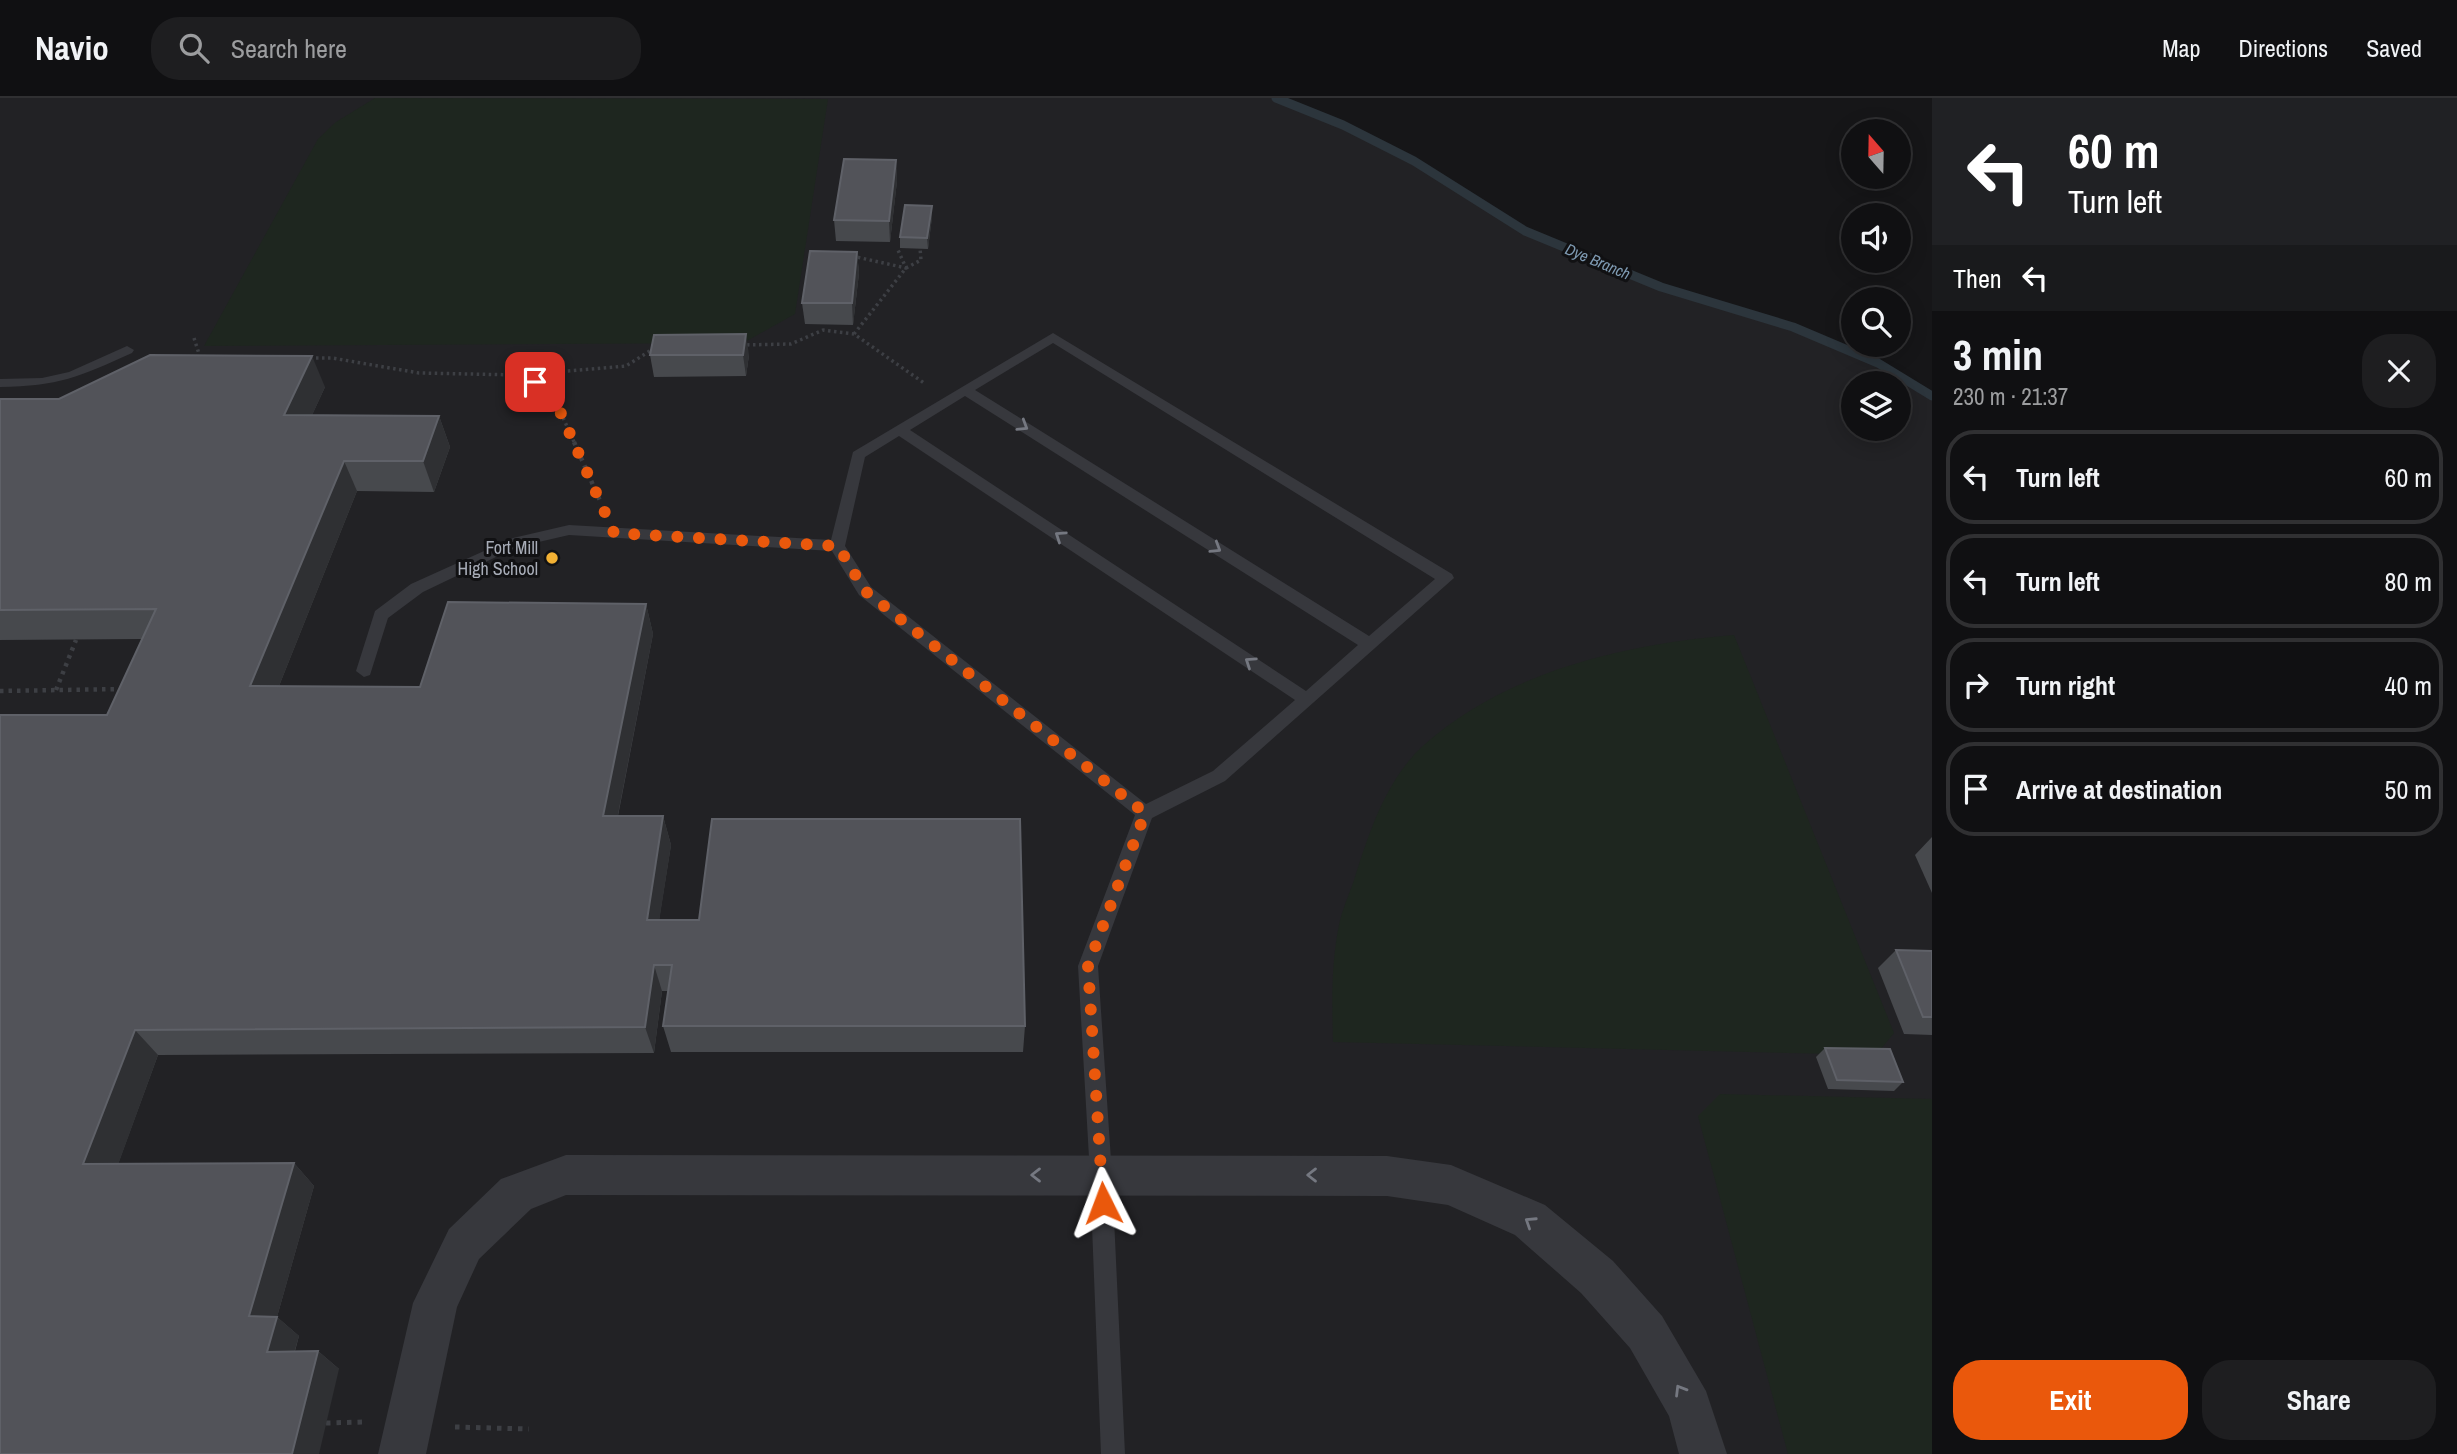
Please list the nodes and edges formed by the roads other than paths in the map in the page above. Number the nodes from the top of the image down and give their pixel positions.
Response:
1 (127, 350) dead end
2 (0, 383) edge
3 (965, 390) junction
4 (900, 430) junction
5 (838, 546) junction
6 (1370, 645) junction
7 (364, 671) dead end
8 (1307, 700) junction
9 (1145, 813) junction
10 (1101, 1175) junction
11 (402, 1454) edge
12 (1113, 1454) edge
13 (1703, 1454) edge

1 - 2 lane
3 - 4 lane
3 -> 6 lane
3 - 6 lane
4 - 5 lane
8 -> 4 lane
5 - 7 lane
5 - 9 lane
6 - 8 lane
8 - 9 lane
9 - 10 lane
10 -> 11 street
10 - 12 lane
13 -> 10 street

